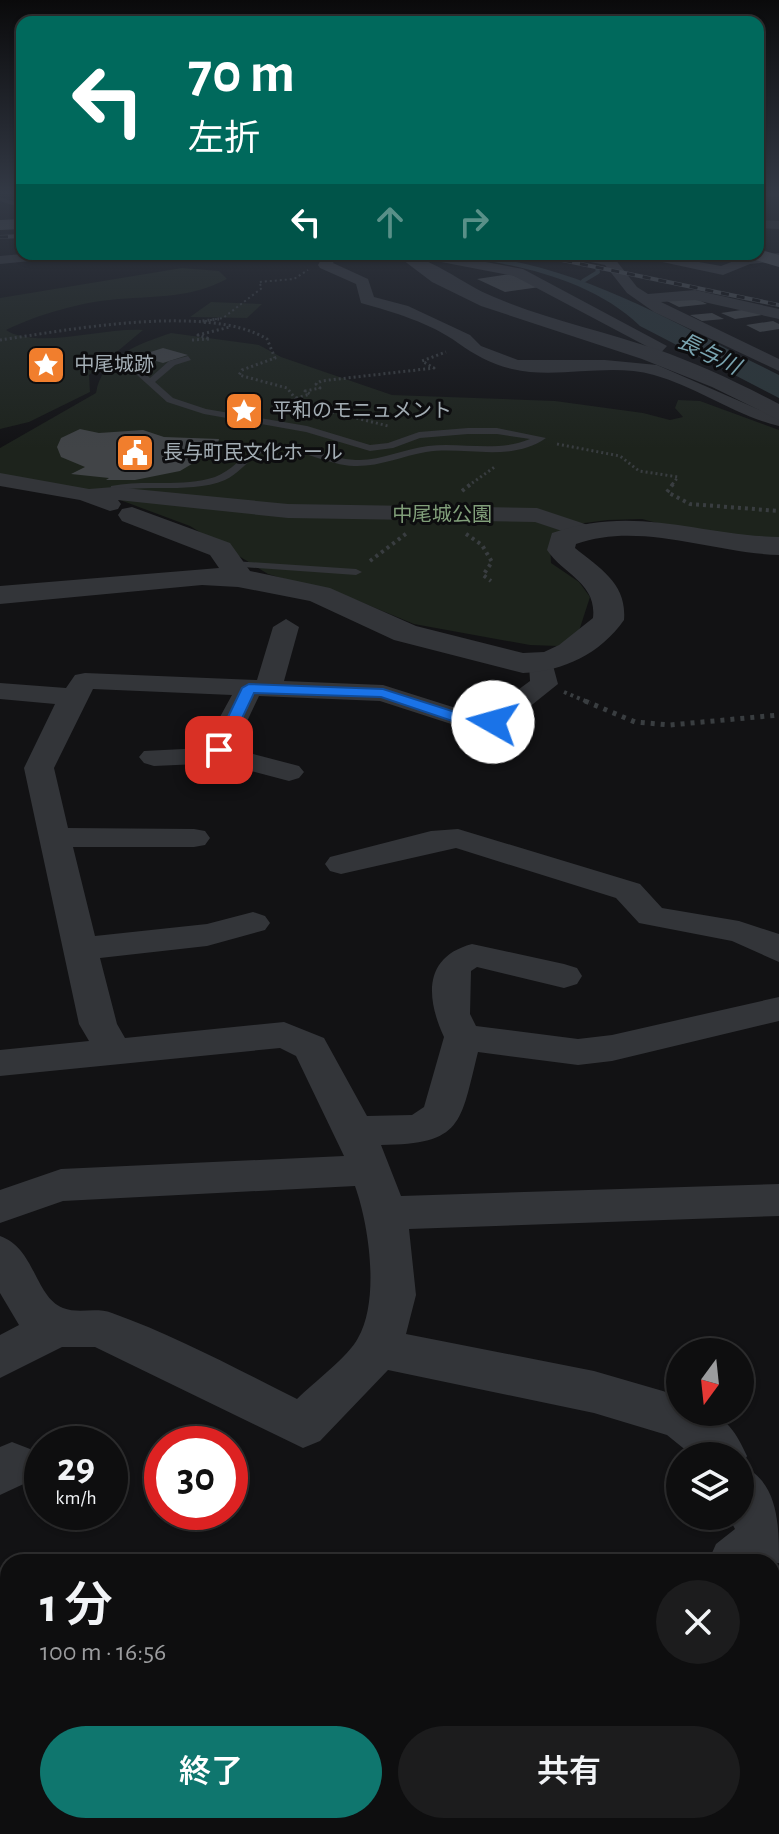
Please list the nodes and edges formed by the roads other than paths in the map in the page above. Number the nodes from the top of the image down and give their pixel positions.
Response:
1 (358, 279) edge
2 (440, 279) edge
3 (531, 279) edge
4 (623, 279) edge
5 (645, 299) junction
6 (779, 314) edge
7 (650, 354) junction
8 (188, 358) dead end
9 (130, 365) dead end
10 (779, 366) edge
11 (149, 383) junction
12 (779, 413) edge
13 (779, 420) edge
14 (0, 479) edge
15 (112, 501) junction
16 (580, 530) junction
17 (779, 546) edge
18 (236, 571) junction
19 (356, 572) dead end
20 (0, 595) edge
21 (286, 627) dead end
22 (543, 674) junction
23 (258, 688) junction
24 (0, 691) edge
25 (74, 697) junction
26 (216, 753) junction
27 (154, 757) dead end
28 (289, 772) dead end
29 (57, 837) junction
30 (194, 838) dead end
31 (341, 864) dead end
32 (253, 923) dead end
33 (82, 949) junction
34 (779, 951) edge
35 (564, 976) dead end
36 (779, 1009) edge
37 (463, 1037) junction
38 (114, 1051) junction
39 (0, 1063) edge
40 (355, 1131) junction
41 (369, 1170) junction
42 (779, 1200) edge
43 (0, 1207) edge
44 (386, 1213) junction
45 (0, 1254) edge
46 (56, 1328) junction
47 (379, 1348) junction
48 (0, 1358) edge
49 (712, 1442) edge

1 - 13 street
2 - 7 street
3 - 7 street
4 - 5 street
5 - 6 street
5 - 10 street
7 - 12 street
8 - 11 lane
9 - 11 lane
11 - 15 lane
14 - 15 street
15 - 16 street
15 - 18 street
16 - 17 street
16 - 22 street
18 - 19 lane
18 - 20 street
18 - 22 street
21 - 23 street
22 - 23 street
23 - 25 street
23 - 26 street
24 - 25 street
25 - 29 street
26 - 27 street
26 - 28 street
29 - 30 street
29 - 33 street
31 - 34 street
32 - 33 street
33 - 38 street
35 - 37 street
36 - 37 street
37 - 40 street
38 - 39 street
38 - 40 street
40 - 41 street
41 - 43 street
41 - 44 street
42 - 44 street
44 - 47 street
45 - 46 street
46 - 47 street
46 - 48 street
47 - 49 street

